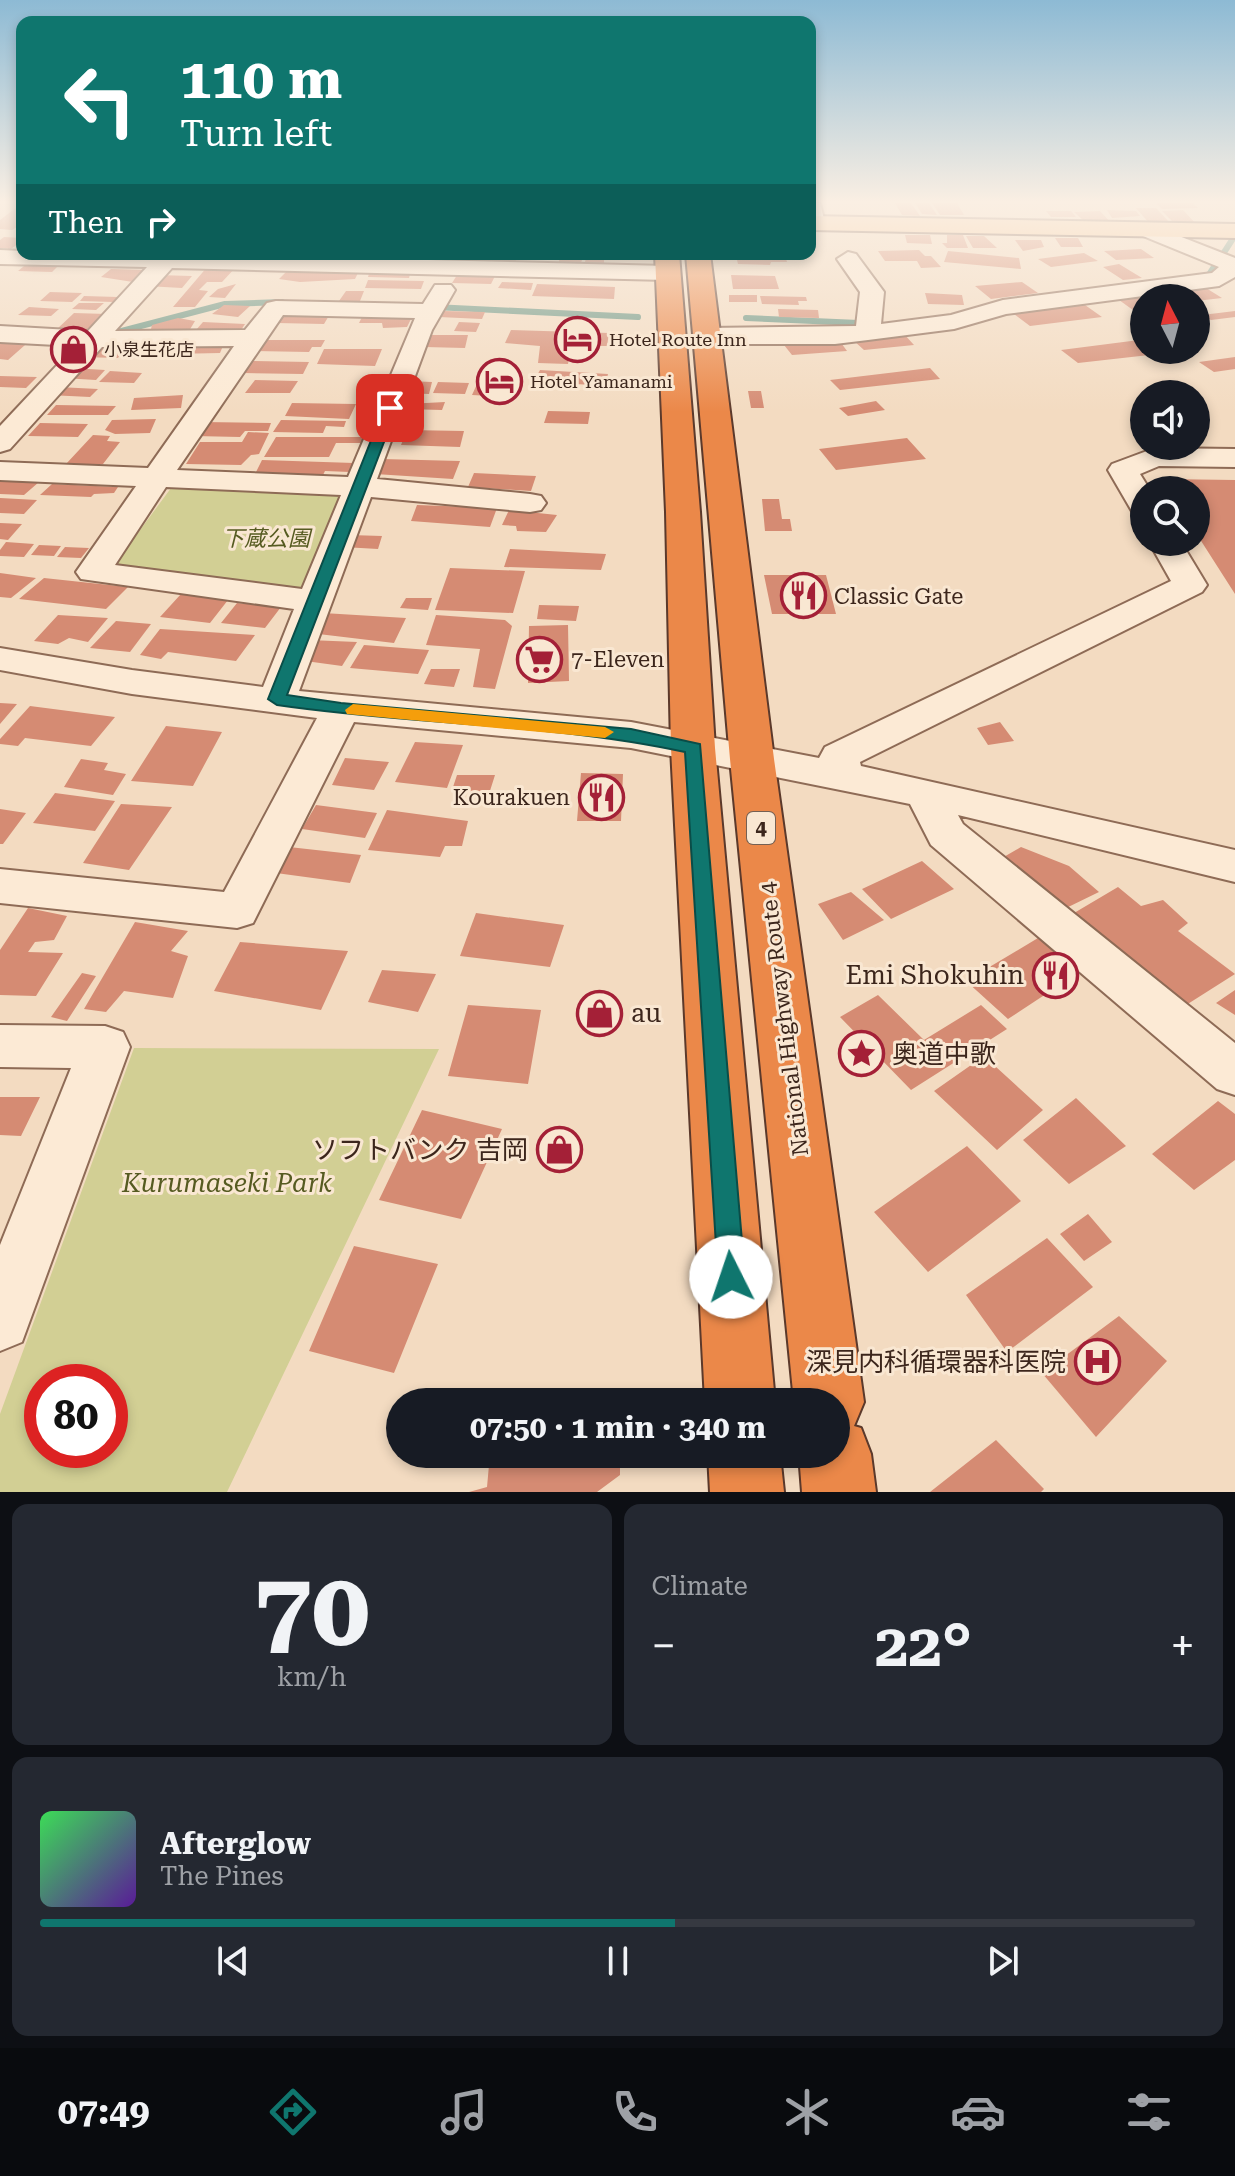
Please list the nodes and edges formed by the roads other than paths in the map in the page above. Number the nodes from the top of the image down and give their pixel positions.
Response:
1 (154, 273) edge
2 (452, 273) edge
3 (677, 273) edge
4 (682, 273) edge
5 (858, 273) edge
6 (1227, 273) edge
7 (434, 308) junction
8 (868, 333) junction
9 (0, 334) edge
10 (96, 335) junction
11 (708, 336) junction
12 (252, 338) junction
13 (0, 443) edge
14 (1235, 458) edge
15 (0, 471) edge
16 (157, 476) junction
17 (1130, 482) edge
18 (361, 487) junction
19 (530, 503) dead end
20 (1173, 556) edge
21 (315, 601) junction
22 (0, 659) edge
23 (277, 699) junction
24 (341, 709) junction
25 (693, 748) junction
26 (752, 759) junction
27 (843, 776) junction
28 (926, 793) junction
29 (1235, 866) edge
30 (0, 886) edge
31 (0, 1046) edge
32 (1235, 1073) edge
33 (0, 1321) edge
34 (739, 1388) edge
35 (827, 1388) edge
36 (745, 1468) edge
37 (836, 1468) edge
38 (747, 1492) edge
39 (839, 1492) edge

1 - 10 street
2 - 7 street
3 - 25 highway
4 - 11 highway, National Highway Route 4 / 4
5 - 8 street
6 - 8 street
7 - 12 street
7 - 18 street
8 - 11 street
9 - 10 street
10 - 12 street
10 - 13 street
11 - 26 highway, National Highway Route 4 / 4
12 - 16 street
14 - 17 street
15 - 16 street
16 - 18 street
16 - 21 street
18 - 19 street
18 - 21 street
20 - 27 street
21 - 23 street
22 - 23 street
23 - 24 street
24 - 25 street
24 - 30 street
25 - 26 street
25 - 34 highway
26 - 27 street
26 - 35 highway, National Highway Route 4 / 4
27 - 28 street
28 - 29 street
28 - 32 street
31 - 33 street
36 - 38 highway
37 - 39 highway

